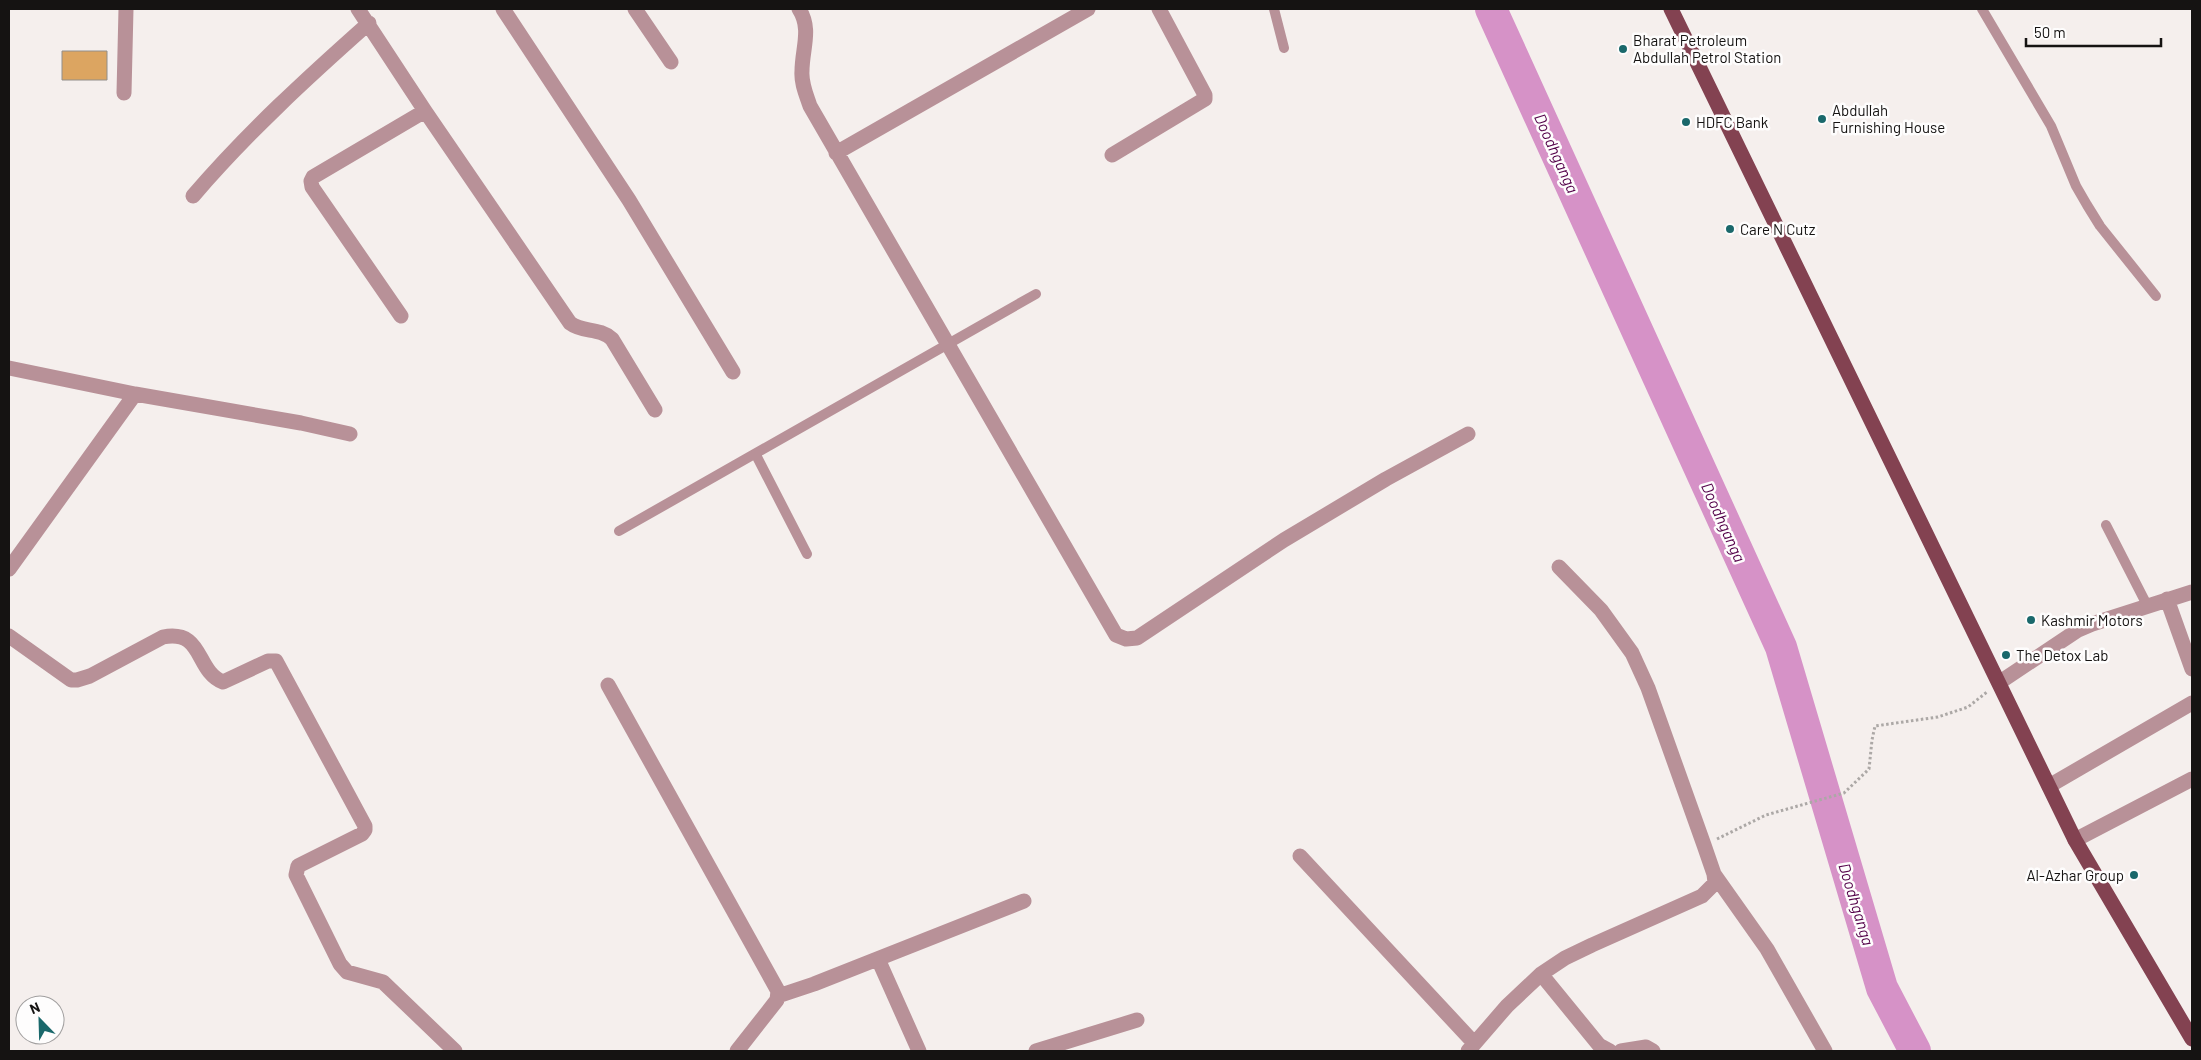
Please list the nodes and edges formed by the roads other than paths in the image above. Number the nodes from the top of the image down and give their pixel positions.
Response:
1 (126, 9) edge
2 (358, 9) edge
3 (504, 9) edge
4 (635, 9) edge
5 (799, 9) edge
6 (1088, 9) edge
7 (1159, 9) edge
8 (1274, 9) edge
9 (1671, 9) edge
10 (1982, 9) edge
11 (369, 23) junction
12 (1284, 48) dead end
13 (671, 62) dead end
14 (124, 93) dead end
15 (424, 111) junction
16 (836, 153) junction
17 (1112, 155) dead end
18 (193, 196) dead end
19 (1036, 294) dead end
20 (2156, 296) dead end
21 (401, 316) dead end
22 (946, 344) junction
23 (9, 368) edge
24 (733, 372) dead end
25 (134, 394) junction
26 (655, 410) dead end
27 (350, 434) dead end
28 (1468, 434) dead end
29 (756, 455) junction
30 (2106, 525) dead end
31 (619, 531) dead end
32 (807, 554) dead end
33 (1559, 567) dead end
34 (9, 568) edge
35 (2192, 592) edge
36 (2167, 599) junction
37 (2148, 605) junction
38 (9, 636) edge
39 (2192, 669) edge
40 (2000, 682) junction
41 (608, 685) dead end
42 (2192, 703) edge
43 (2192, 779) edge
44 (2049, 786) junction
45 (2075, 840) junction
46 (1300, 856) dead end
47 (1714, 874) junction
48 (1024, 901) dead end
49 (878, 958) junction
50 (1541, 974) junction
51 (778, 996) junction
52 (1137, 1020) dead end
53 (2190, 1030) edge
54 (1078, 1045) edge
55 (1471, 1047) edge
56 (456, 1051) edge
57 (737, 1051) edge
58 (919, 1051) edge
59 (1036, 1051) edge
60 (1610, 1051) edge
61 (1621, 1051) edge
62 (1653, 1051) edge
63 (1825, 1051) edge

1 - 14 street
2 - 11 street
3 - 24 street
4 - 13 street
5 - 16 street
6 - 16 street
7 - 17 street
8 - 12 lane
9 - 40 main road
10 - 20 lane
11 - 15 street
11 - 18 street
15 - 21 street
15 - 26 street
16 - 22 street
19 - 22 lane
22 - 28 street
22 - 29 lane
23 - 25 street
25 - 27 street
25 - 34 street
29 - 31 lane
29 - 32 lane
30 - 37 lane
33 - 47 street
35 - 36 street
36 - 37 street
36 - 39 street
37 - 40 street
38 - 56 street
40 - 44 main road
41 - 51 street
42 - 44 street
43 - 45 street
44 - 45 main road
45 - 53 main road
46 - 55 street
47 - 50 street
47 - 63 street
48 - 49 street
49 - 51 street
49 - 58 street
50 - 55 street
50 - 60 street
51 - 57 street
52 - 54 street
54 - 59 street
61 - 62 street

